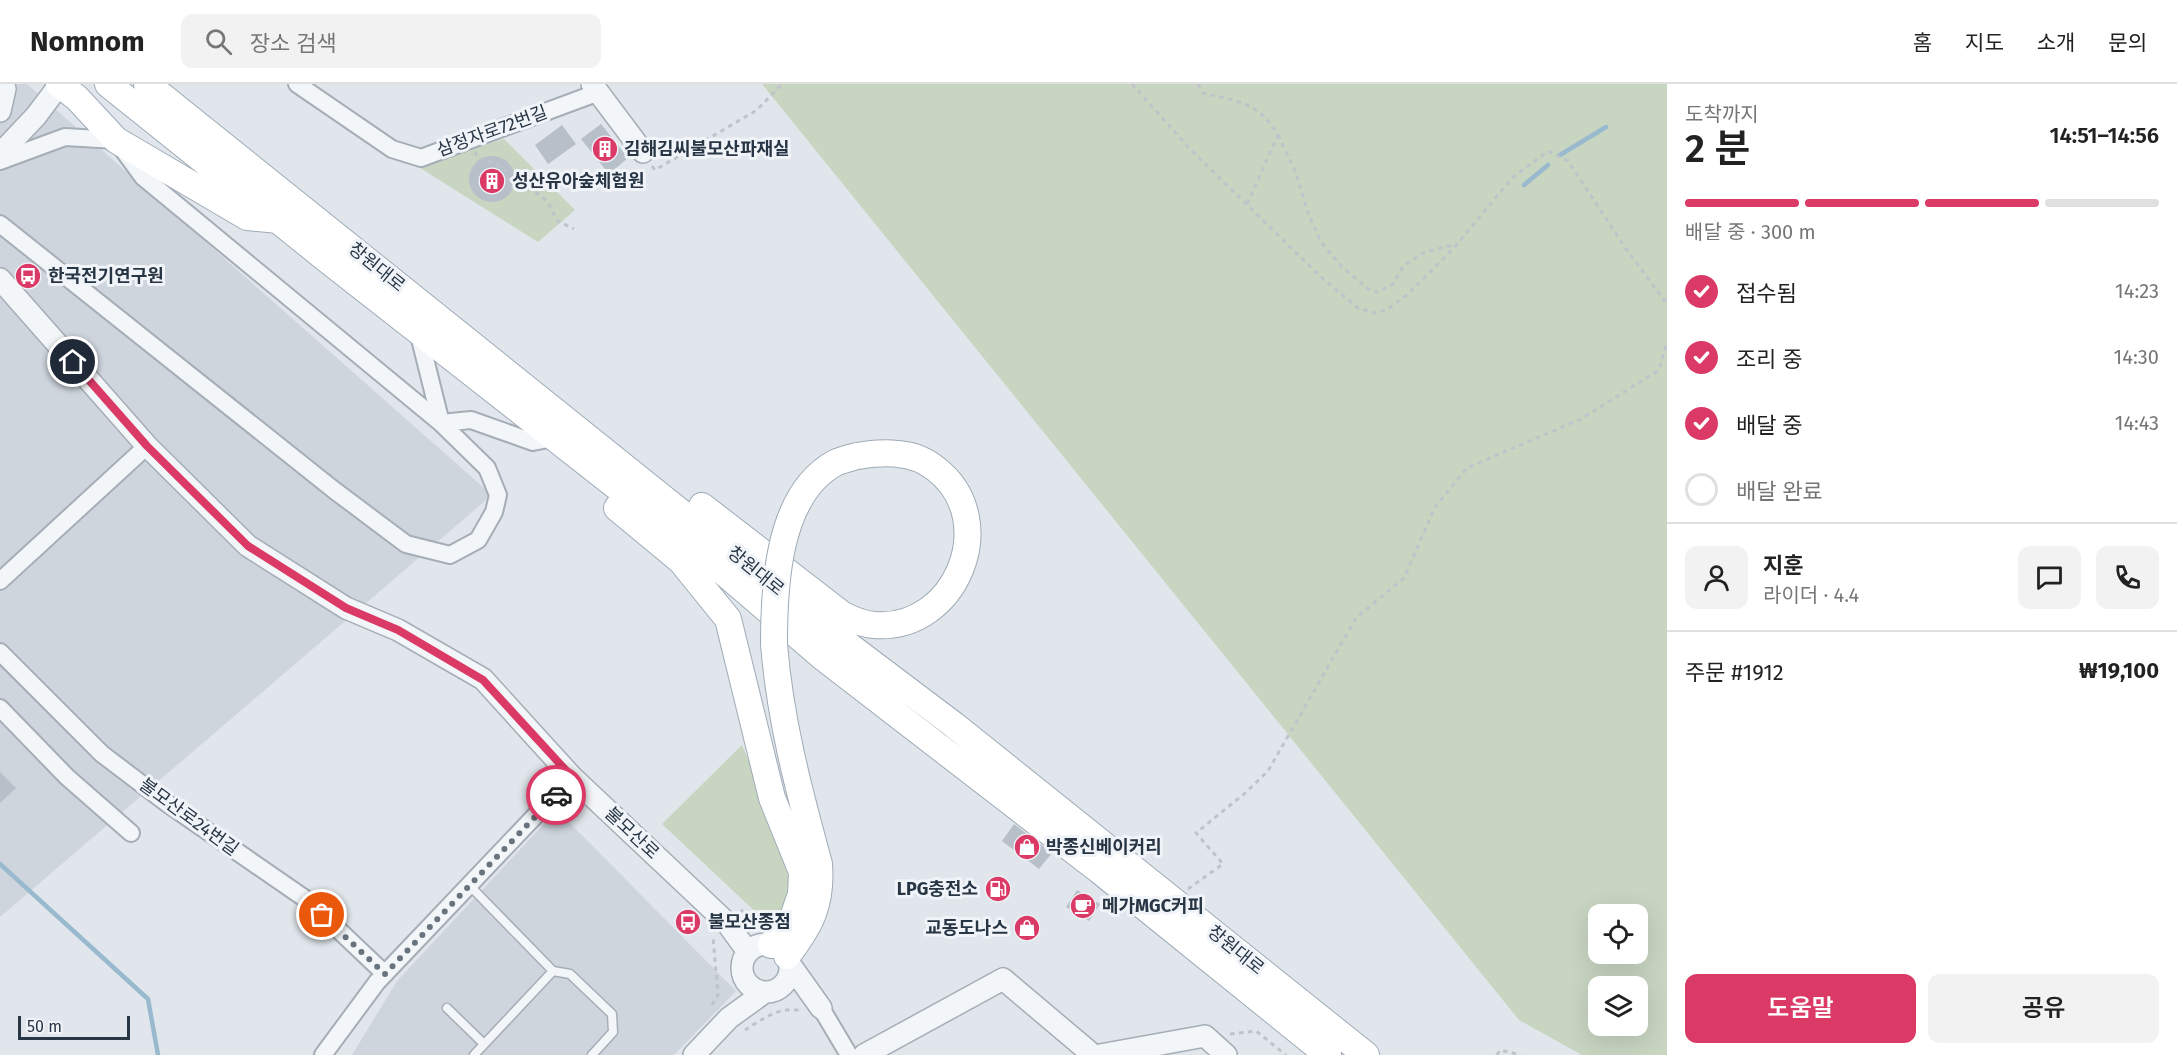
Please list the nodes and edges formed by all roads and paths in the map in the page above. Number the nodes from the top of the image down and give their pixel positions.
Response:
1 (4, 84) edge
2 (60, 84) edge
3 (108, 84) edge
4 (147, 84) edge
5 (297, 84) edge
6 (782, 84) edge
7 (1132, 84) edge
8 (1198, 84) edge
9 (595, 88) edge
10 (0, 111) edge
11 (1278, 135) junction
12 (116, 140) junction
13 (469, 140) junction
14 (643, 152) joint
15 (0, 154) edge
16 (0, 161) edge
17 (1247, 204) junction
18 (279, 220) junction
19 (0, 224) edge
20 (574, 229) dead end
21 (1457, 244) junction
22 (0, 279) edge
23 (1667, 304) edge
24 (418, 331) junction
25 (1667, 342) edge
26 (441, 423) junction
27 (558, 442) junction
28 (147, 446) junction
29 (606, 452) junction
30 (0, 581) edge
31 (0, 652) edge
32 (0, 708) edge
33 (572, 777) junction
34 (131, 833) dead end
35 (470, 885) junction
36 (1172, 899) junction
37 (726, 922) junction
38 (773, 952) junction
39 (553, 971) junction
40 (385, 974) junction
41 (743, 974) junction
42 (765, 992) junction
43 (447, 1008) dead end
44 (814, 1011) junction
45 (729, 1018) junction
46 (1205, 1036) junction
47 (484, 1044) junction
48 (324, 1055) edge
49 (474, 1055) edge
50 (592, 1055) edge
51 (694, 1055) edge
52 (849, 1055) edge
53 (864, 1055) edge
54 (1093, 1055) edge
55 (1100, 1055) edge
56 (1226, 1055) edge
57 (1286, 1055) edge
58 (1328, 1055) edge
59 (1366, 1055) edge
60 (1497, 1055) edge
61 (1521, 1055) edge

1 - 10 street
2 - 12 main road
2 - 15 street
3 - 18 main road, 창원대로
4 - 29 main road, 창원대로
5 - 13 street, 삼정자로72번길
6 - 14 path
7 - 17 path
8 - 11 path
9 - 13 street, 삼정자로72번길
9 - 14 street
11 - 17 path
11 - 21 path
12 - 16 street
12 - 18 main road
12 - 26 street
13 - 20 path
17 - 21 path
18 - 24 main road, 창원대로
19 - 26 street
21 - 23 path
22 - 28 street, 불모산로
24 - 26 street
24 - 27 main road, 창원대로
25 - 36 path
26 - 27 street
27 - 38 main road
27 - 58 main road, 창원대로
28 - 30 street
28 - 33 street, 불모산로
29 - 36 main road, 창원대로
29 - 38 main road, bridge
31 - 40 street, 불모산로24번길
32 - 34 street
33 - 35 street
33 - 37 street, 불모산로
35 - 39 lane
35 - 40 street
36 - 59 main road, 창원대로
37 - 38 street, 불모산로
37 - 38 path
37 - 45 path
38 - 41 street
38 - 42 street
38 - 44 street
39 - 47 lane
39 - 50 lane
40 - 48 street
41 - 42 street
41 - 45 street
42 - 45 street
43 - 47 lane
44 - 45 path
44 - 52 street
45 - 51 street
46 - 55 street
46 - 56 street
46 - 57 path
47 - 49 lane
53 - 54 street
60 - 61 path

